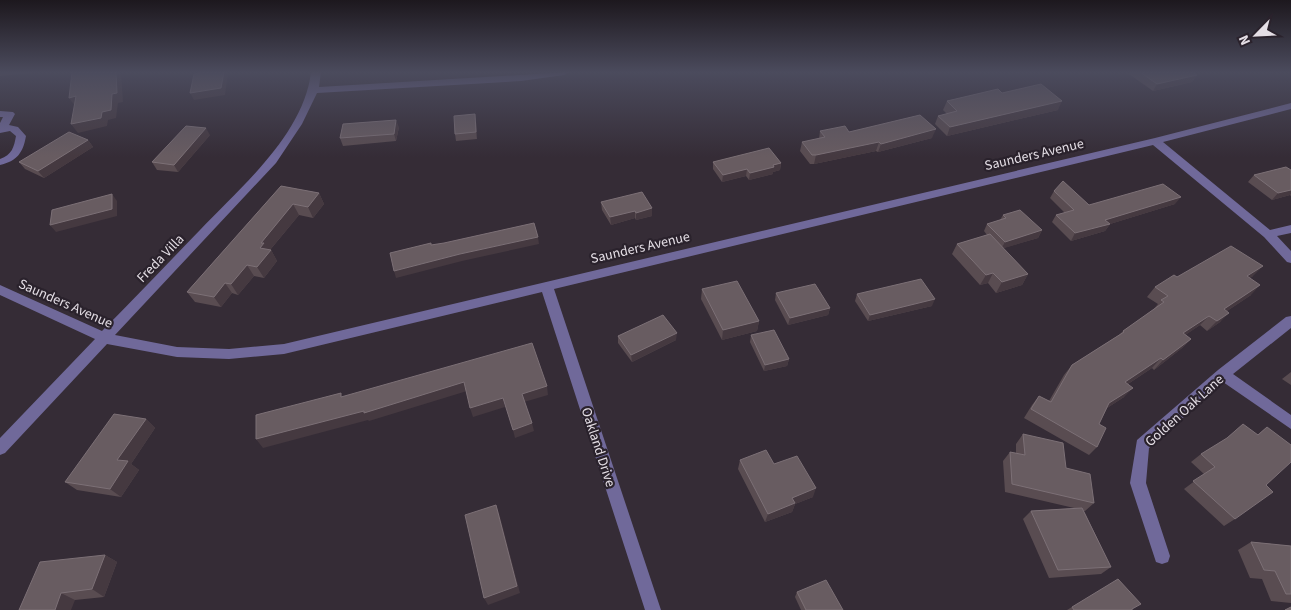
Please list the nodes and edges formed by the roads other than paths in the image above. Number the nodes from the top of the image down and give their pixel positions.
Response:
1 (309, 100) edge
2 (1291, 106) edge
3 (5, 114) edge
4 (1, 129) edge
5 (1155, 141) junction
6 (0, 162) edge
7 (1291, 229) edge
8 (1268, 234) junction
9 (1291, 259) edge
10 (546, 285) junction
11 (0, 290) edge
12 (1291, 321) edge
13 (104, 338) junction
14 (1223, 374) junction
15 (1291, 423) edge
16 (0, 448) edge
17 (1162, 556) dead end
18 (652, 610) edge

1 - 13 street, Freda Villa
2 - 5 street, Saunders Avenue
3 - 4 street
4 - 6 street
5 - 8 street
5 - 10 street, Saunders Avenue
7 - 8 street
8 - 9 street
10 - 13 street, Saunders Avenue
10 - 18 street, Oakland Drive
11 - 13 street, Saunders Avenue
12 - 14 street, Golden Oak Lane
13 - 16 street, Freda Villa
14 - 15 street
14 - 17 street, Golden Oak Lane

